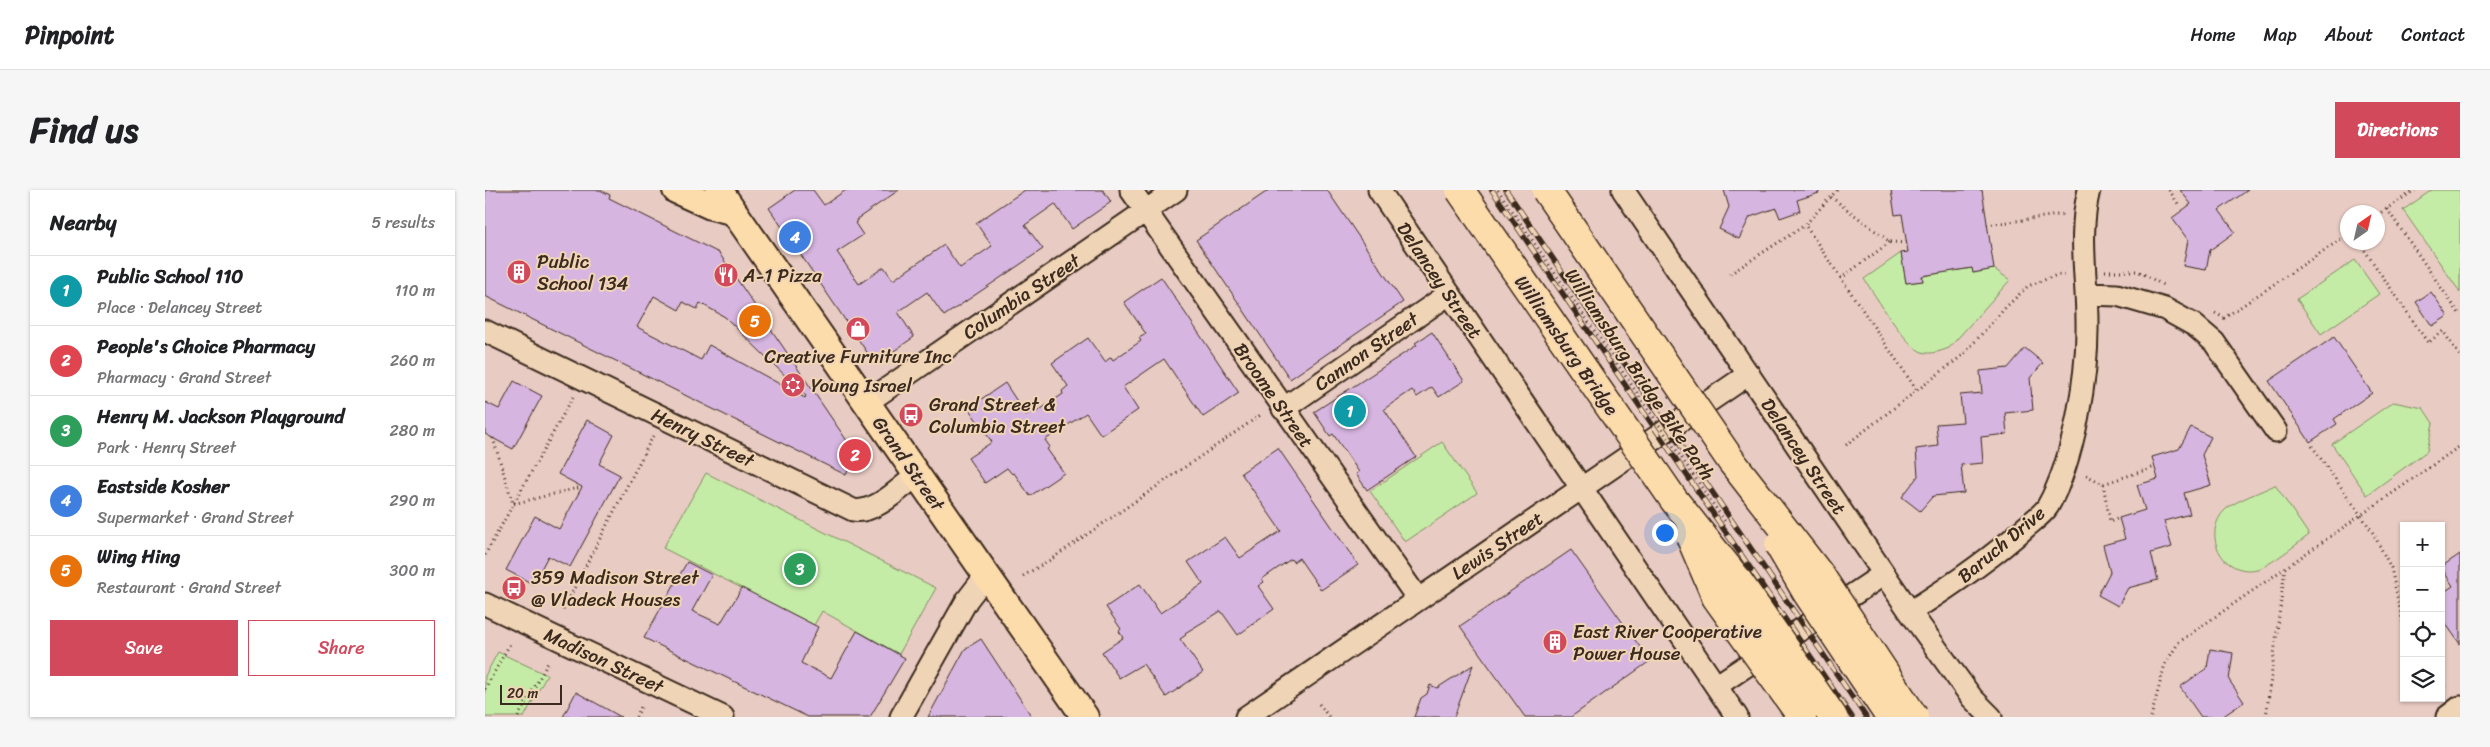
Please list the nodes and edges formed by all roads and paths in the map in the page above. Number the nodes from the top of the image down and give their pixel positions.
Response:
1 (676, 190) edge
2 (712, 190) edge
3 (1131, 190) edge
4 (1177, 190) edge
5 (1379, 190) edge
6 (1460, 190) edge
7 (1498, 190) edge
8 (1546, 190) edge
9 (1623, 190) edge
10 (1837, 190) edge
11 (2089, 190) edge
12 (2169, 190) edge
13 (2415, 190) edge
14 (1831, 197) junction
15 (725, 200) edge
16 (2179, 205) dead end
17 (2387, 209) joint
18 (1146, 211) junction
19 (2068, 214) dead end
20 (1805, 225) junction
21 (1987, 225) dead end
22 (2340, 240) edge
23 (1890, 242) junction
24 (1907, 243) dead end
25 (2364, 250) edge
26 (1730, 274) dead end
27 (1840, 279) junction
28 (2085, 284) junction
29 (2164, 285) dead end
30 (1449, 294) junction
31 (2207, 309) dead end
32 (2460, 315) edge
33 (485, 331) edge
34 (2460, 356) edge
35 (1749, 374) junction
36 (583, 379) junction
37 (1918, 392) junction
38 (866, 403) junction
39 (1281, 405) junction
40 (662, 418) junction
41 (2276, 431) dead end
42 (493, 438) dead end
43 (1845, 445) dead end
44 (2312, 446) dead end
45 (2460, 446) edge
46 (1731, 462) junction
47 (2155, 466) dead end
48 (917, 475) junction
49 (2086, 475) dead end
50 (2103, 484) junction
51 (582, 487) dead end
52 (1581, 487) junction
53 (1674, 500) junction
54 (513, 504) junction
55 (2361, 516) junction
56 (2119, 518) dead end
57 (1726, 524) dead end
58 (485, 555) edge
59 (2285, 569) junction
60 (987, 574) junction
61 (1885, 574) junction
62 (1023, 576) dead end
63 (1418, 599) junction
64 (485, 604) edge
65 (563, 610) dead end
66 (1910, 612) junction
67 (2401, 612) edge
68 (511, 642) dead end
69 (549, 661) dead end
70 (1716, 686) junction
71 (485, 689) edge
72 (1319, 704) dead end
73 (642, 705) dead end
74 (2460, 707) edge
75 (518, 717) edge
76 (636, 717) edge
77 (723, 717) edge
78 (901, 717) edge
79 (1085, 717) edge
80 (1246, 717) edge
81 (1329, 717) edge
82 (1737, 717) edge
83 (1802, 717) edge
84 (1833, 717) edge
85 (1890, 717) edge
86 (1913, 717) edge
87 (1991, 717) edge
88 (2151, 717) edge
89 (2266, 717) edge
90 (2447, 717) edge

1 - 15 main road
2 - 15 main road, Grand Street
3 - 18 street, Broome Street
4 - 18 street, Columbia Street
5 - 30 street, Delancey Street
6 - 53 highway, Williamsburg Bridge, bridge
7 - 57 path, Williamsburg Bridge Bike Path, bridge
8 - 46 highway, bridge
9 - 35 street, Delancey Street
10 - 14 path
11 - 28 street, Baruch Drive
12 - 16 path
13 - 17 path
14 - 20 path
14 - 23 path
15 - 38 main road, Grand Street
17 - 32 path
18 - 38 street, Columbia Street
18 - 39 street, Broome Street
19 - 21 path
20 - 26 path
20 - 27 path
22 - 31 path
23 - 24 path
23 - 27 path
25 - 34 path
27 - 37 path
28 - 29 path
28 - 37 path
28 - 41 street
28 - 66 street, Baruch Drive
30 - 39 street, Cannon Street
30 - 52 street, Delancey Street
33 - 36 street, Henry Street
35 - 52 street, Lewis Street
35 - 61 street, Delancey Street
36 - 40 street, Henry Street
36 - 54 path
37 - 43 path
38 - 48 main road, Grand Street
39 - 62 path
39 - 63 street, Broome Street
40 - 48 street, Henry Street
40 - 65 path
42 - 54 path
44 - 55 path
45 - 55 path
46 - 85 highway, bridge
46 - 86 highway, bridge
47 - 50 path
48 - 60 main road, Grand Street
49 - 50 path
50 - 56 path
51 - 54 path
52 - 63 street, Lewis Street
52 - 70 street, Delancey Street
53 - 83 highway, Williamsburg Bridge, bridge
53 - 84 highway, Williamsburg Bridge, bridge
54 - 58 path
55 - 59 path
55 - 67 path
59 - 88 path
59 - 89 path
60 - 78 street
60 - 79 main road, Grand Street
61 - 66 street, Delancey Street
61 - 70 street
63 - 80 street, Lewis Street
64 - 77 street, Madison Street
66 - 87 street, Delancey Street
68 - 71 path
69 - 75 path
70 - 82 street, Delancey Street
72 - 81 path
73 - 76 path
74 - 90 street

